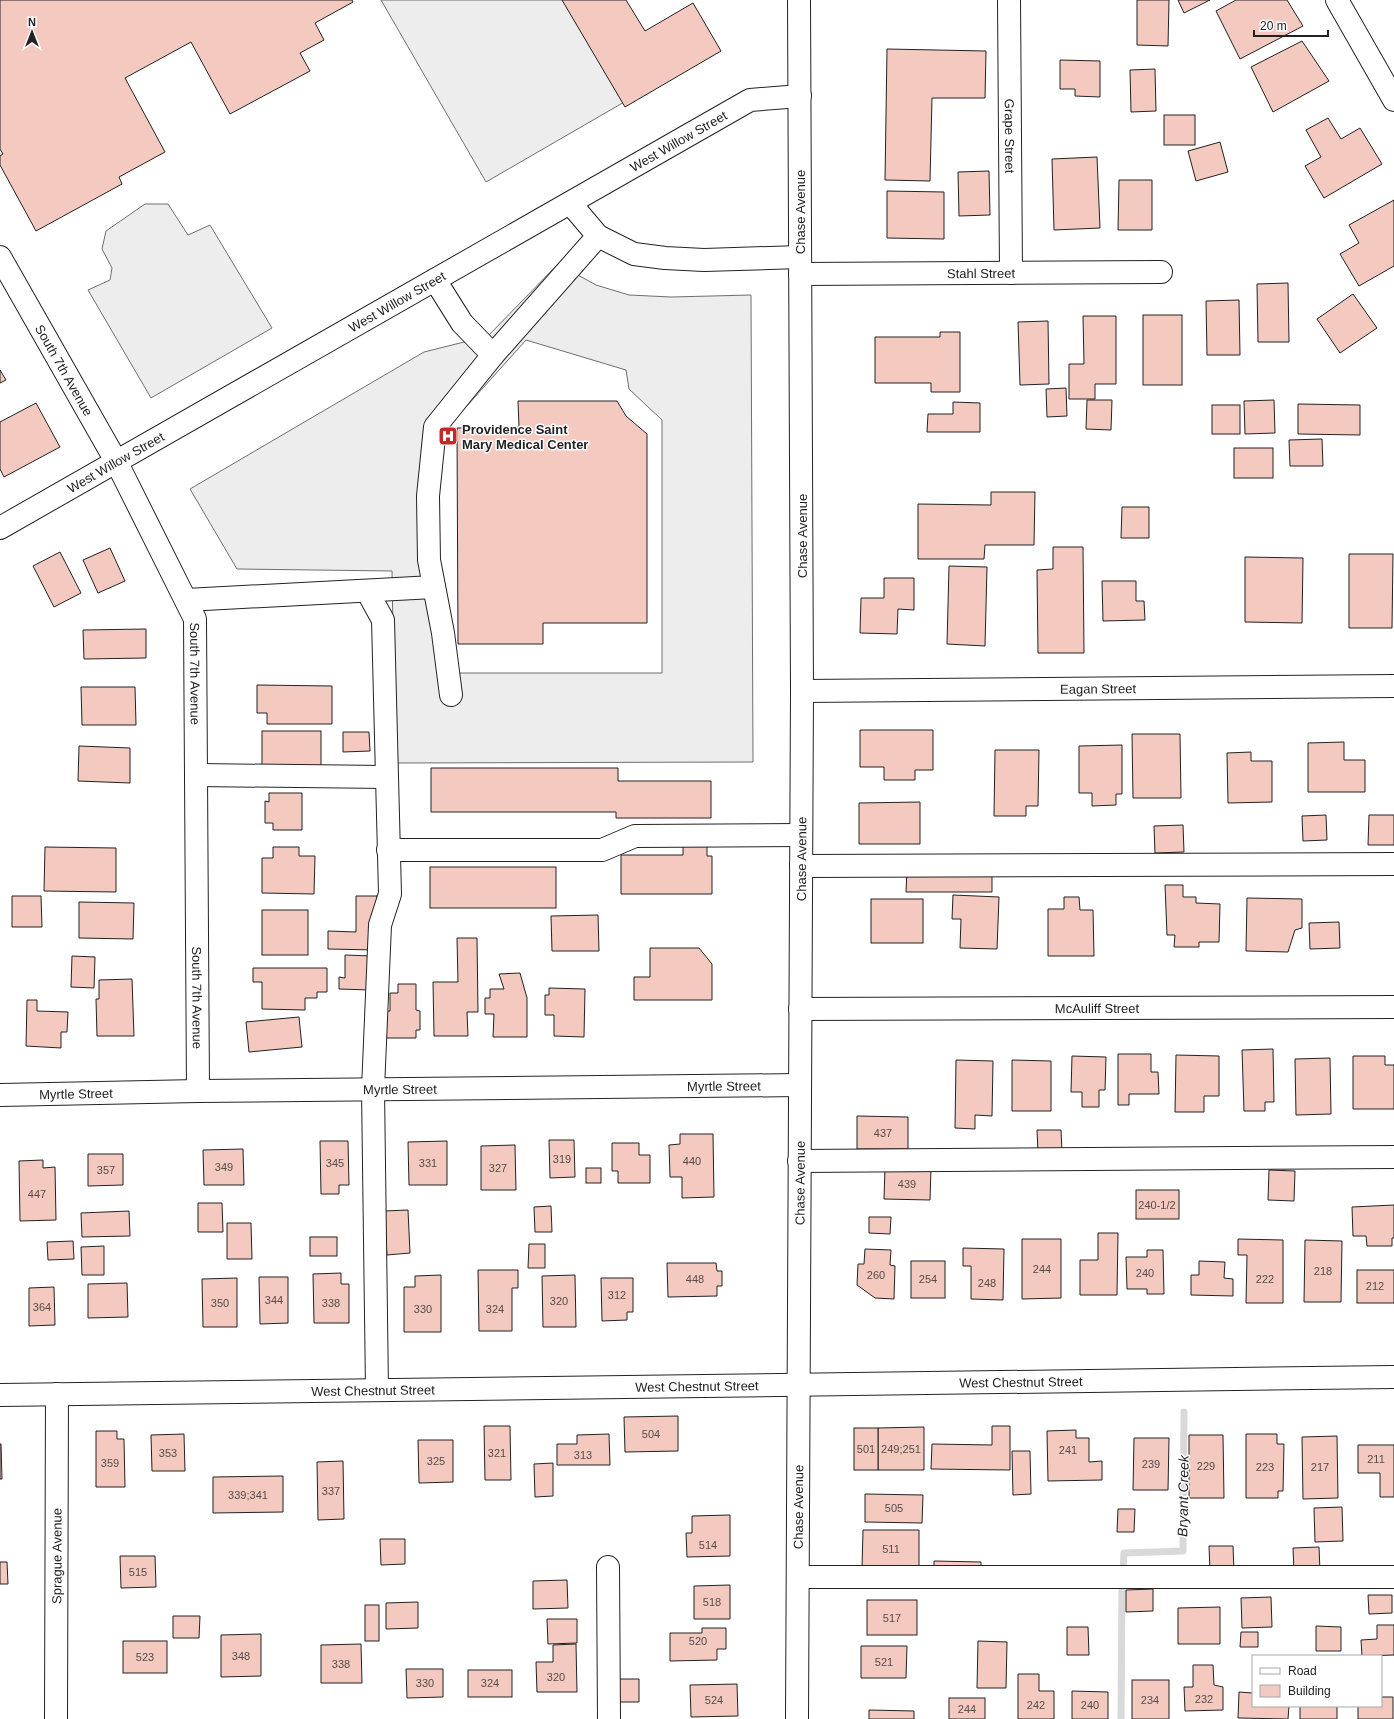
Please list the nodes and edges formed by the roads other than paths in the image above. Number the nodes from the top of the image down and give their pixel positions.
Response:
1 (799, 0) edge
2 (1009, 0) edge
3 (1337, 0) edge
4 (800, 96) junction
5 (1394, 100) edge
6 (570, 203) junction
7 (598, 236) junction
8 (0, 257) edge
9 (800, 265) junction
10 (1161, 272) dead end
11 (1011, 273) junction
12 (435, 280) junction
13 (493, 355) junction
14 (116, 461) junction
15 (0, 528) edge
16 (434, 588) junction
17 (367, 591) junction
18 (186, 600) junction
19 (1394, 686) edge
20 (802, 691) junction
21 (451, 695) dead end
22 (196, 775) junction
23 (386, 777) junction
24 (801, 835) junction
25 (388, 850) junction
26 (1394, 864) edge
27 (801, 866) junction
28 (1394, 1007) edge
29 (800, 1009) junction
30 (800, 1085) junction
31 (373, 1089) junction
32 (198, 1091) junction
33 (0, 1095) edge
34 (1394, 1157) edge
35 (799, 1161) junction
36 (1394, 1377) edge
37 (798, 1385) junction
38 (376, 1390) junction
39 (0, 1394) edge
40 (57, 1394) junction
41 (608, 1567) dead end
42 (798, 1577) junction
43 (1394, 1577) edge
44 (56, 1719) edge
45 (609, 1719) edge
46 (797, 1719) edge

1 - 4 street, Chase Avenue
2 - 11 street, Grape Street
3 - 5 street
4 - 6 street, West Willow Street
4 - 9 street, Chase Avenue
6 - 7 street
6 - 12 street, West Willow Street
7 - 9 street, Stahl Street
7 - 13 street
8 - 14 street, South 7th Avenue
9 - 11 street, Stahl Street
9 - 20 street, Chase Avenue
10 - 11 street, Stahl Street
12 - 13 street
12 - 14 street, West Willow Street
13 - 16 street
14 - 15 street, West Willow Street
14 - 18 street, South 7th Avenue
16 - 17 street
16 - 21 street
17 - 18 street
17 - 23 street
18 - 22 street, South 7th Avenue
19 - 20 street, Eagan Street
20 - 24 street, Chase Avenue
22 - 23 street
22 - 32 street, South 7th Avenue
23 - 25 street
24 - 25 street
24 - 27 street, Chase Avenue
25 - 31 street
26 - 27 street
27 - 29 street, Chase Avenue
28 - 29 street, McAuliff Street
29 - 30 street, Chase Avenue
30 - 31 street, Myrtle Street
30 - 35 street, Chase Avenue
31 - 32 street, Myrtle Street
31 - 38 street
32 - 33 street, Myrtle Street
34 - 35 street
35 - 37 street, Chase Avenue
36 - 37 street, West Chestnut Street
37 - 38 street, West Chestnut Street
37 - 42 street, Chase Avenue
38 - 40 street, West Chestnut Street
39 - 40 street, West Chestnut Street
40 - 44 street, Sprague Avenue
41 - 45 street
42 - 43 street
42 - 46 street, Chase Avenue

